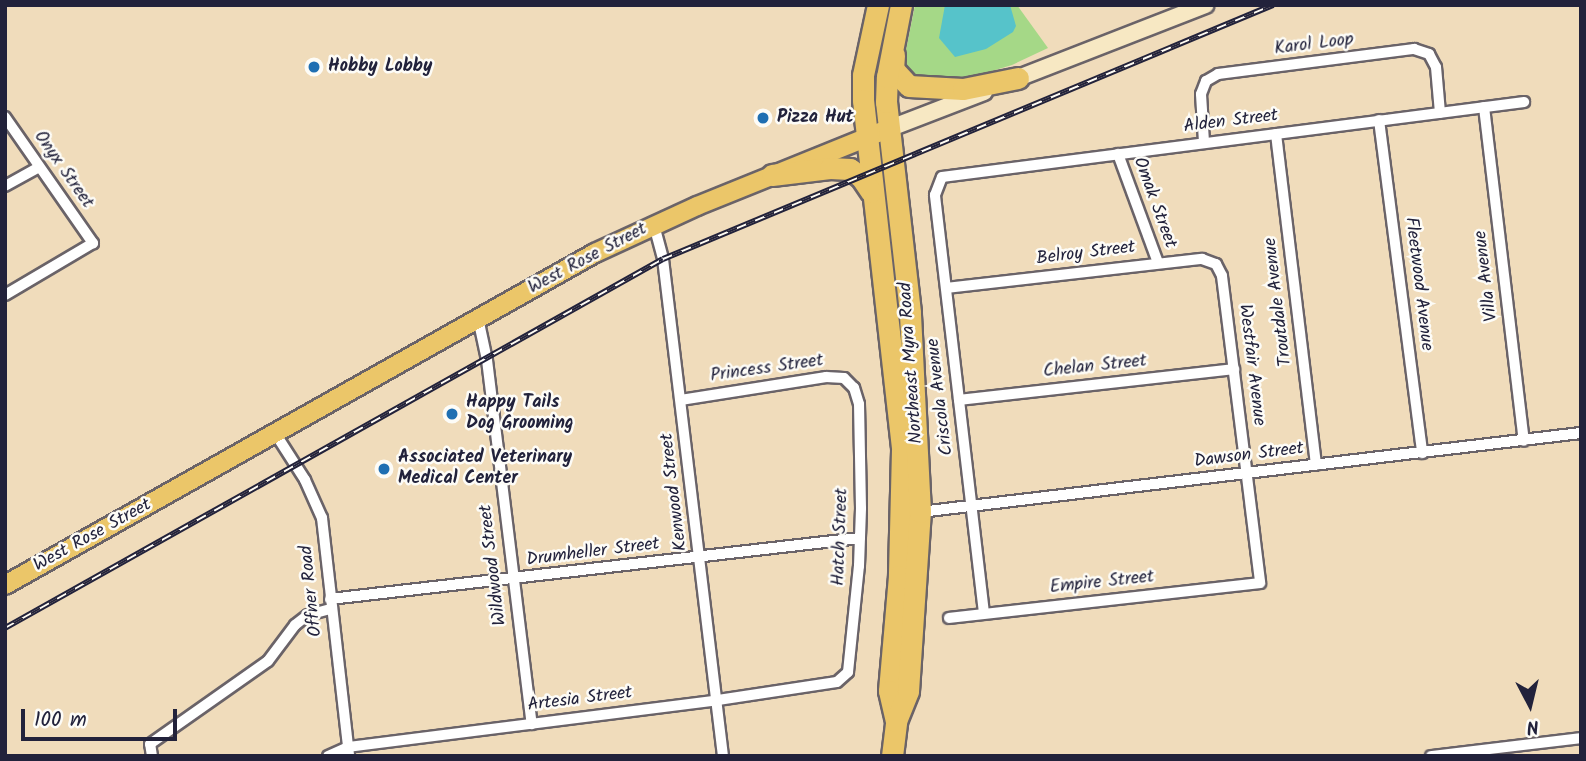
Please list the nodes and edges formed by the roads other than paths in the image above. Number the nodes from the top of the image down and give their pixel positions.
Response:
1 (878, 5) edge
2 (901, 5) edge
3 (1205, 5) edge
4 (894, 40) junction
5 (1018, 78) junction
6 (1524, 103) dead end
7 (1484, 107) junction
8 (1440, 113) junction
9 (5, 117) edge
10 (1379, 120) junction
11 (888, 129) junction
12 (1276, 134) junction
13 (864, 138) junction
14 (1204, 142) junction
15 (1118, 154) junction
16 (39, 167) junction
17 (772, 175) junction
18 (942, 177) joint
19 (5, 186) edge
20 (872, 194) junction
21 (653, 225) junction
22 (1158, 263) junction
23 (1222, 276) joint
24 (946, 288) junction
25 (5, 295) edge
26 (478, 318) junction
27 (1234, 369) junction
28 (854, 388) joint
29 (681, 400) junction
30 (959, 400) junction
31 (275, 433) junction
32 (1581, 433) edge
33 (1524, 440) junction
34 (1422, 453) junction
35 (1316, 466) junction
36 (1247, 474) junction
37 (972, 506) junction
38 (920, 512) junction
39 (860, 538) junction
40 (700, 557) junction
41 (514, 580) junction
42 (1260, 583) joint
43 (5, 585) edge
44 (331, 604) junction
45 (984, 614) junction
46 (949, 618) dead end
47 (837, 682) joint
48 (718, 701) junction
49 (896, 721) junction
50 (532, 724) junction
51 (1581, 738) edge
52 (151, 750) edge
53 (349, 752) edge
54 (328, 756) edge
55 (723, 756) edge
56 (892, 756) edge
57 (1431, 756) edge

1 - 13 highway, Northeast Myra Road
2 - 4 highway, Northeast Myra Road
3 - 5 main road, West Rose Street
4 - 5 highway
4 - 11 highway, Northeast Myra Road
5 - 11 main road, West Rose Street
6 - 7 street, Alden Street
7 - 8 street, Alden Street
7 - 33 street, Villa Avenue
8 - 10 street, Alden Street
8 - 14 street, Karol Loop
9 - 16 street, Onyx Street
10 - 12 street, Alden Street
10 - 34 street, Fleetwood Avenue
11 - 13 main road, West Rose Street
11 - 38 highway, Northeast Myra Road
12 - 14 street, Alden Street
12 - 35 street, Troutdale Avenue
13 - 17 main road, West Rose Street
13 - 20 highway, Northeast Myra Road
14 - 15 street, Alden Street
15 - 18 street, Alden Street
15 - 22 street, Omak Street
16 - 19 street
16 - 25 street, Onyx Street
17 - 20 highway
17 - 21 main road, West Rose Street
18 - 24 street, Criscola Avenue
20 - 49 highway, Northeast Myra Road
21 - 26 main road, West Rose Street
21 - 29 street, Kenwood Street
22 - 23 street, Belroy Street
22 - 24 street, Belroy Street
23 - 27 street, Westfair Avenue
24 - 30 street, Criscola Avenue
26 - 31 main road, West Rose Street
26 - 41 street, Wildwood Street
27 - 30 street, Chelan Street
27 - 36 street, Westfair Avenue
28 - 29 street, Princess Street
28 - 39 street, Hatch Street
29 - 40 street, Kenwood Street
30 - 37 street, Criscola Avenue
31 - 43 main road, West Rose Street
31 - 44 street, Offner Road
32 - 33 street, Dawson Street
33 - 34 street, Dawson Street
34 - 35 street, Dawson Street
35 - 36 street, Dawson Street
36 - 37 street, Dawson Street
36 - 42 street, Westfair Avenue
37 - 38 street, Dawson Street
37 - 45 street, Criscola Avenue
38 - 49 highway, Northeast Myra Road
39 - 40 street, Drumheller Street
39 - 47 street, Hatch Street
40 - 41 street, Drumheller Street
40 - 48 street, Kenwood Street
41 - 44 street, Drumheller Street
41 - 50 street, Wildwood Street
42 - 45 street, Empire Street
44 - 52 street, Drumheller Street
44 - 53 street, Offner Road
45 - 46 street, Empire Street
47 - 48 street, Artesia Street
48 - 50 street, Artesia Street
48 - 55 street, Kenwood Street
49 - 56 highway, Northeast Myra Road
50 - 53 street, Artesia Street
51 - 57 street
53 - 54 street, Artesia Street

